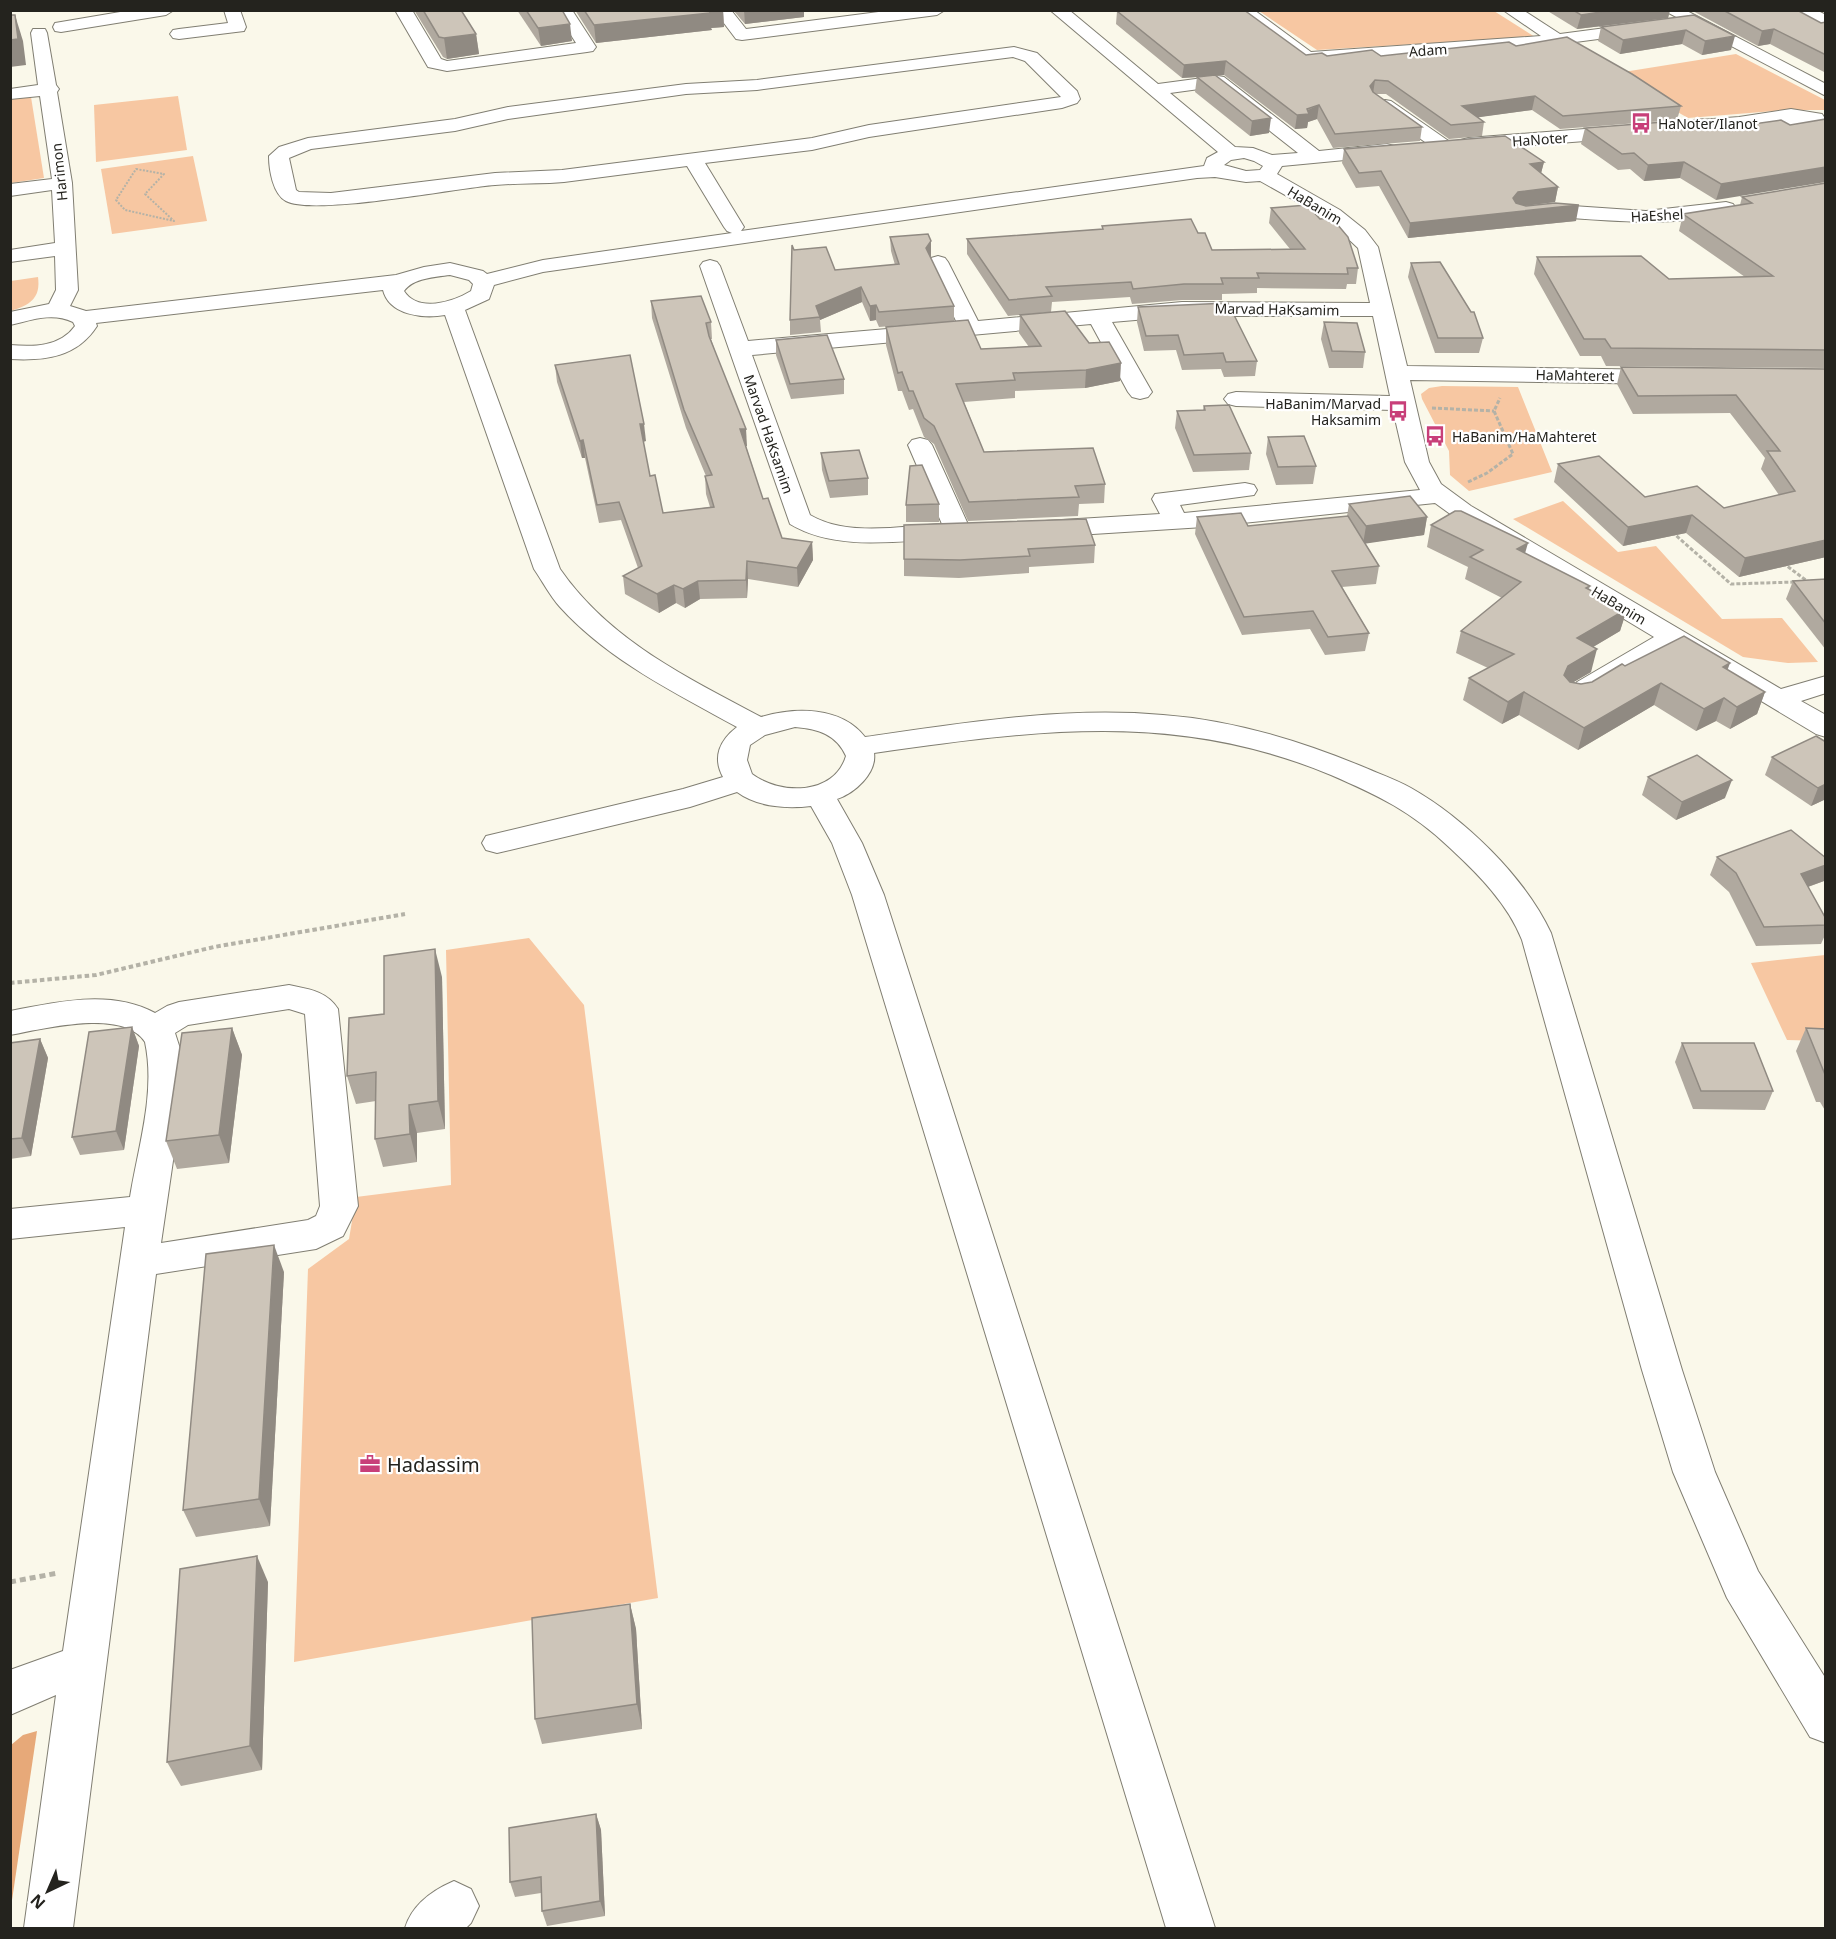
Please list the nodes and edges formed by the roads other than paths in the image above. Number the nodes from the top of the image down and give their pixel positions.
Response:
1 (166, 10) edge
2 (232, 10) edge
3 (403, 10) edge
4 (563, 10) edge
5 (722, 10) edge
6 (937, 10) edge
7 (1058, 10) edge
8 (1243, 10) edge
9 (1511, 10) edge
10 (892, 13) edge
11 (1808, 13) edge
12 (1666, 21) edge
13 (1826, 21) edge
14 (178, 34) dead end
15 (1558, 40) junction
16 (50, 89) junction
17 (1155, 90) junction
18 (1826, 91) edge
19 (10, 94) edge
20 (1379, 100) edge
21 (1804, 121) edge
22 (1826, 139) edge
23 (1443, 146) junction
24 (1314, 156) junction
25 (693, 160) junction
26 (1222, 162) junction
27 (1266, 168) junction
28 (62, 183) junction
29 (10, 190) edge
30 (1743, 205) edge
31 (1522, 213) edge
32 (734, 227) junction
33 (65, 248) junction
34 (10, 256) edge
35 (938, 262) dead end
36 (710, 266) dead end
37 (476, 277) junction
38 (399, 288) junction
39 (453, 307) junction
40 (1383, 310) junction
41 (57, 311) junction
42 (1098, 316) junction
43 (10, 319) edge
44 (82, 326) junction
45 (971, 328) junction
46 (739, 349) junction
47 (10, 351) edge
48 (1397, 373) junction
49 (1692, 377) edge
50 (1140, 392) dead end
51 (1236, 399) dead end
52 (1405, 405) junction
53 (920, 445) dead end
54 (1245, 490) dead end
55 (1440, 495) junction
56 (1176, 521) junction
57 (1024, 530) edge
58 (1673, 637) junction
59 (1826, 684) edge
60 (1574, 696) edge
61 (1778, 699) junction
62 (759, 727) junction
63 (1826, 728) edge
64 (857, 747) junction
65 (741, 781) junction
66 (820, 795) junction
67 (497, 843) dead end
68 (10, 1023) edge
69 (155, 1030) junction
70 (147, 1210) junction
71 (10, 1224) edge
72 (140, 1261) junction
73 (84, 1664) junction
74 (10, 1694) edge
75 (1826, 1722) edge
76 (48, 1929) edge
77 (1191, 1929) edge

1 - 16 street, Harimon
2 - 14 street
3 - 4 street
5 - 10 street
6 - 10 street
7 - 17 street
8 - 15 street, Adam
9 - 15 street
11 - 13 street
12 - 15 street, Adam
12 - 18 street
16 - 19 street
16 - 28 street, Harimon
17 - 24 street
17 - 26 street
20 - 23 street
21 - 22 street
21 - 23 street, HaNoter
23 - 24 street, HaNoter
24 - 27 street, HaNoter
25 - 25 street
25 - 32 street
26 - 27 street
26 - 32 street
26 - 37 street
27 - 40 street, HaBanim
28 - 29 street
28 - 33 street, Harimon
30 - 31 street, HaEshel
32 - 37 street
33 - 34 street
33 - 41 street, Harimon
35 - 45 street
36 - 46 street
37 - 38 street
37 - 39 street
38 - 39 street
38 - 44 street
39 - 62 street
40 - 42 street, Marvad HaKsamim
40 - 48 street, HaBanim
41 - 43 street
41 - 44 street
42 - 45 street, Marvad HaKsamim
42 - 50 street
44 - 47 street
45 - 46 street, Marvad HaKsamim
46 - 53 street, Marvad HaKsamim
48 - 49 street, HaMahteret
48 - 52 street, HaBanim
51 - 52 street
52 - 55 street, HaBanim
54 - 56 street
55 - 56 street
55 - 58 street, HaBanim
56 - 57 street
58 - 60 street
58 - 61 street, HaBanim
59 - 61 street
61 - 63 street, HaBanim
62 - 64 street
62 - 65 street
64 - 66 street
64 - 75 street
65 - 66 street
65 - 67 street
66 - 77 street
68 - 69 street
69 - 70 street
69 - 72 street
70 - 71 street
70 - 72 street
72 - 73 street
73 - 74 street
73 - 76 street

